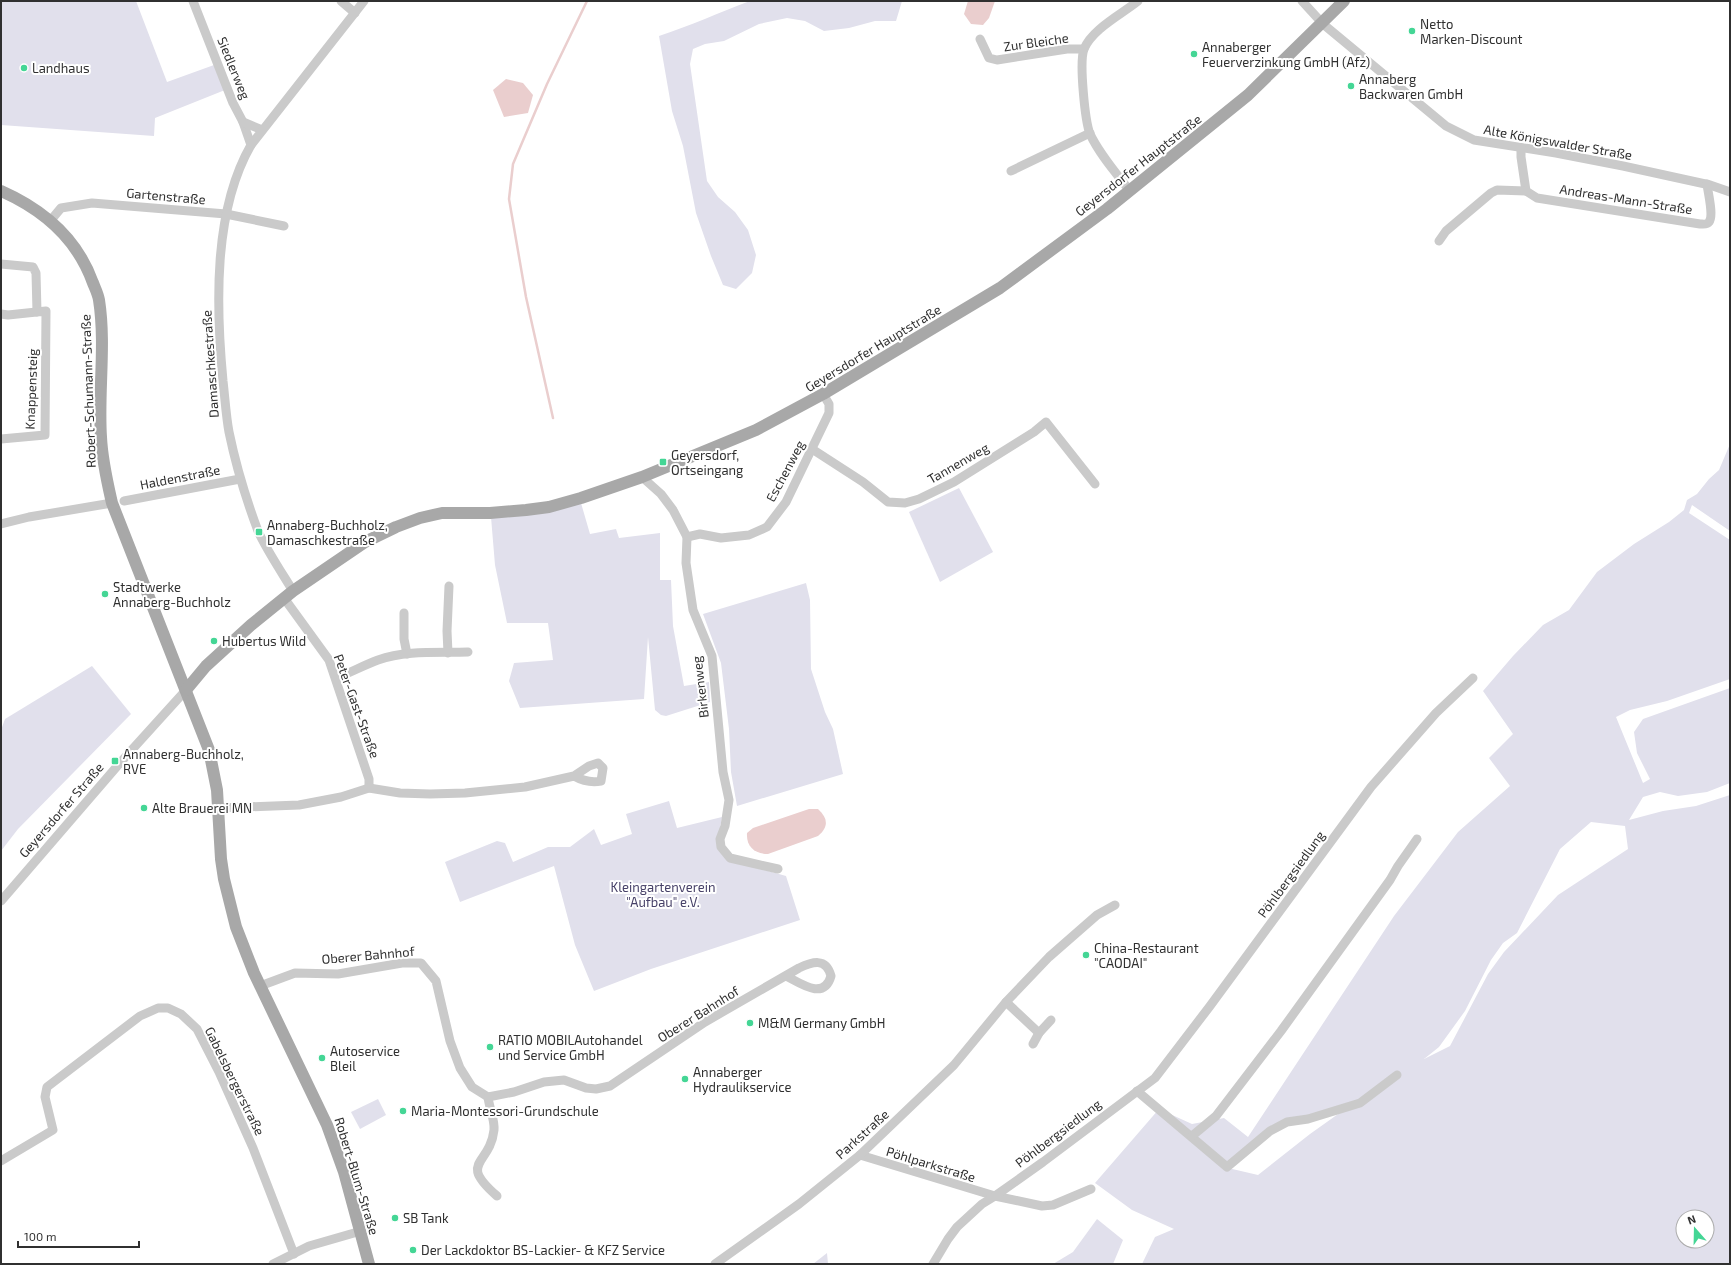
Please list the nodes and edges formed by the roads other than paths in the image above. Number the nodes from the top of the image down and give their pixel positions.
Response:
1 (193, 1) edge
2 (341, 1) edge
3 (364, 1) edge
4 (1138, 1) edge
5 (1302, 1) edge
6 (1344, 1) edge
7 (355, 13) junction
8 (1323, 24) junction
9 (980, 39) dead end
10 (1084, 49) junction
11 (243, 122) junction
12 (262, 130) junction
13 (1090, 133) junction
14 (251, 145) junction
15 (1521, 148) junction
16 (1011, 172) dead end
17 (1707, 184) junction
18 (1, 191) edge
19 (1130, 191) junction
20 (1526, 191) junction
21 (1730, 192) edge
22 (1, 198) edge
23 (22, 203) junction
24 (226, 214) junction
25 (51, 220) junction
26 (284, 226) dead end
27 (1439, 241) dead end
28 (1, 264) edge
29 (37, 312) junction
30 (1, 314) edge
31 (823, 394) junction
32 (1, 439) edge
33 (812, 449) junction
34 (642, 477) junction
35 (240, 478) junction
36 (1095, 484) dead end
37 (118, 502) junction
38 (1, 524) edge
39 (687, 537) junction
40 (336, 561) joint
41 (449, 586) dead end
42 (288, 594) junction
43 (404, 613) dead end
44 (468, 652) dead end
45 (448, 653) junction
46 (407, 654) junction
47 (336, 678) junction
48 (1473, 678) dead end
49 (186, 690) junction
50 (574, 776) dead end
51 (369, 788) junction
52 (219, 808) junction
53 (1417, 839) dead end
54 (778, 869) dead end
55 (1, 901) edge
56 (1115, 905) dead end
57 (786, 976) dead end
58 (260, 986) junction
59 (1006, 1002) junction
60 (1051, 1020) dead end
61 (1039, 1033) junction
62 (1033, 1044) dead end
63 (1397, 1075) dead end
64 (1137, 1091) junction
65 (488, 1097) junction
66 (1192, 1136) junction
67 (860, 1155) junction
68 (1, 1161) edge
69 (1091, 1188) dead end
70 (497, 1196) dead end
71 (995, 1196) junction
72 (361, 1231) junction
73 (294, 1254) junction
74 (273, 1264) edge
75 (369, 1264) edge
76 (715, 1264) edge
77 (933, 1264) edge

1 - 11 street, Siedlerweg
2 - 7 street
3 - 7 street, Damaschkestraße
4 - 10 street, Zur Bleiche
5 - 8 street, Alte Königswalder Straße
6 - 8 main road, Geyersdorfer Hauptstraße
7 - 12 street, Damaschkestraße
8 - 15 street, Alte Königswalder Straße
8 - 19 main road, Geyersdorfer Hauptstraße
9 - 10 street, Zur Bleiche
10 - 13 street, Zur Bleiche
11 - 12 street
11 - 14 street, Siedlerweg
12 - 14 street, Damaschkestraße
13 - 16 street
13 - 19 street, Zur Bleiche
14 - 24 street, Damaschkestraße
15 - 17 street, Alte Königswalder Straße
15 - 20 street
17 - 20 street, Andreas-Mann-Straße
17 - 21 street, Alte Königswalder Straße
18 - 23 main road, Robert-Schumann-Straße
19 - 31 main road, Geyersdorfer Hauptstraße
20 - 27 street, Andreas-Mann-Straße
22 - 23 main road, Robert-Schumann-Straße
23 - 25 main road, Robert-Schumann-Straße
24 - 25 street, Gartenstraße
24 - 26 street, Gartenstraße
24 - 35 street, Damaschkestraße
25 - 37 main road, Robert-Schumann-Straße
28 - 29 street
29 - 30 street
29 - 32 street, Knappensteig
31 - 33 street, Eschenweg
31 - 34 main road, Geyersdorfer Hauptstraße
33 - 36 street, Tannenweg
33 - 39 street, Eschenweg
34 - 39 street, Birkenweg
34 - 40 main road, Geyersdorfer Hauptstraße
35 - 37 street, Haldenstraße
35 - 42 street, Damaschkestraße
37 - 38 street, Haldenstraße
37 - 49 main road, Robert-Schumann-Straße
39 - 54 street, Birkenweg
40 - 42 main road, Geyersdorfer Straße
41 - 45 street
42 - 47 street, Peter-Gast-Straße
42 - 49 main road, Geyersdorfer Straße
43 - 46 street
44 - 45 street
45 - 46 street
46 - 47 street
47 - 51 street, Peter-Gast-Straße
48 - 64 street, Pöhlbergsiedlung
49 - 52 main road, Robert-Blum-Straße
49 - 55 street, Geyersdorfer Straße
50 - 51 street
51 - 52 street
52 - 58 main road, Robert-Blum-Straße
53 - 66 street
56 - 59 street, Parkstraße
57 - 65 street, Oberer Bahnhof
58 - 65 street, Oberer Bahnhof
58 - 72 main road, Robert-Blum-Straße
59 - 61 street
59 - 67 street, Parkstraße
60 - 61 street
61 - 62 street
63 - 66 street
64 - 66 street
64 - 71 street, Pöhlbergsiedlung
65 - 70 street
67 - 71 street, Pöhlparkstraße
67 - 76 street, Parkstraße
68 - 73 street, Gabelsbergerstraße
69 - 71 street, Pöhlparkstraße
71 - 77 street, Pöhlbergsiedlung
72 - 73 street
72 - 75 main road, Robert-Blum-Straße
73 - 74 street

